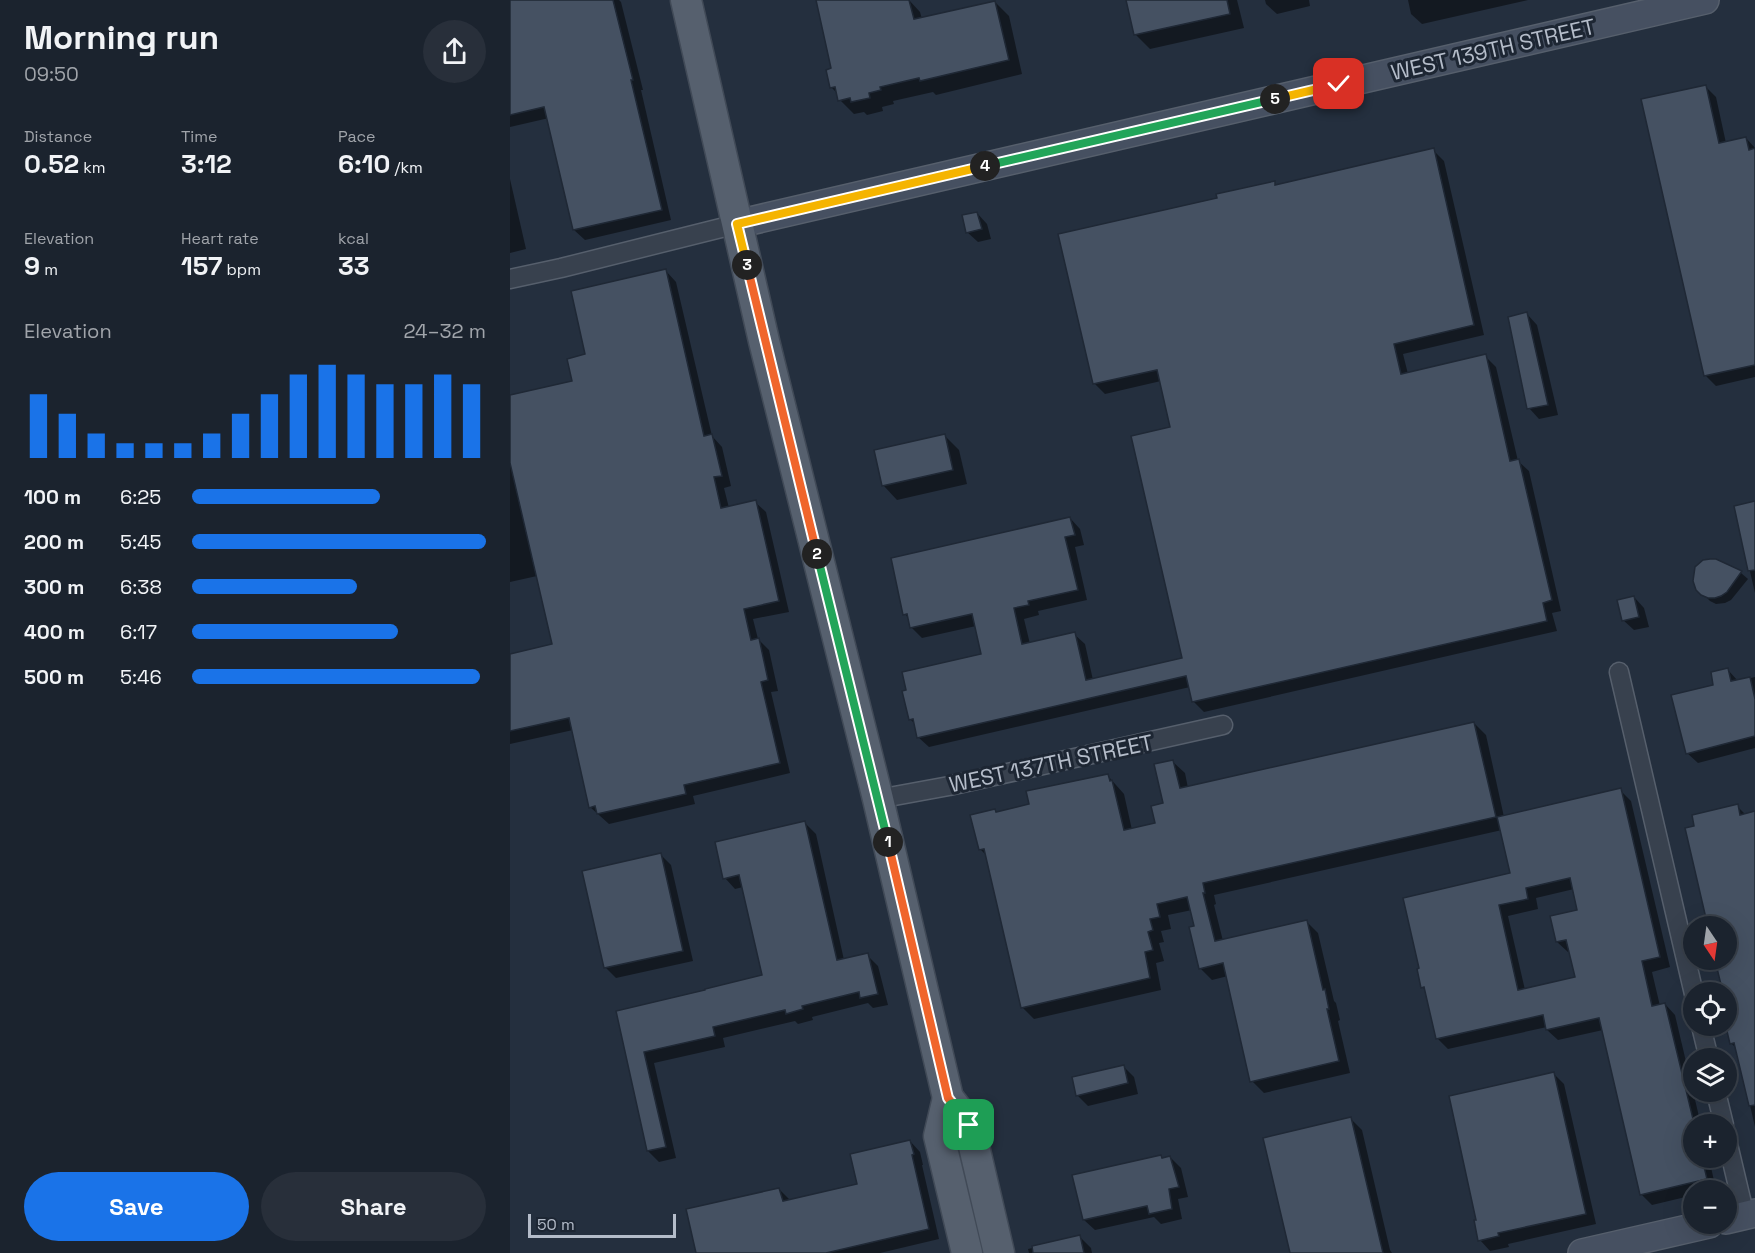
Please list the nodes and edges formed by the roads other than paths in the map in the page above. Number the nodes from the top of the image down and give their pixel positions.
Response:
1 (686, 0) edge
2 (1705, 0) edge
3 (737, 224) junction
4 (510, 279) edge
5 (1619, 672) dead end
6 (1223, 725) dead end
7 (878, 799) junction
8 (1691, 982) edge
9 (948, 1098) junction
10 (1732, 1168) edge
11 (1742, 1216) edge
12 (1683, 1230) edge
13 (967, 1253) edge
14 (999, 1253) edge
15 (1582, 1253) edge

1 - 3 main road
2 - 3 street, WEST 139TH STREET
3 - 4 street, WEST 139TH STREET
3 - 7 main road
5 - 8 street
6 - 7 street, WEST 137TH STREET
7 - 9 main road
9 - 13 main road
9 - 14 main road
10 - 11 street
12 - 15 street

